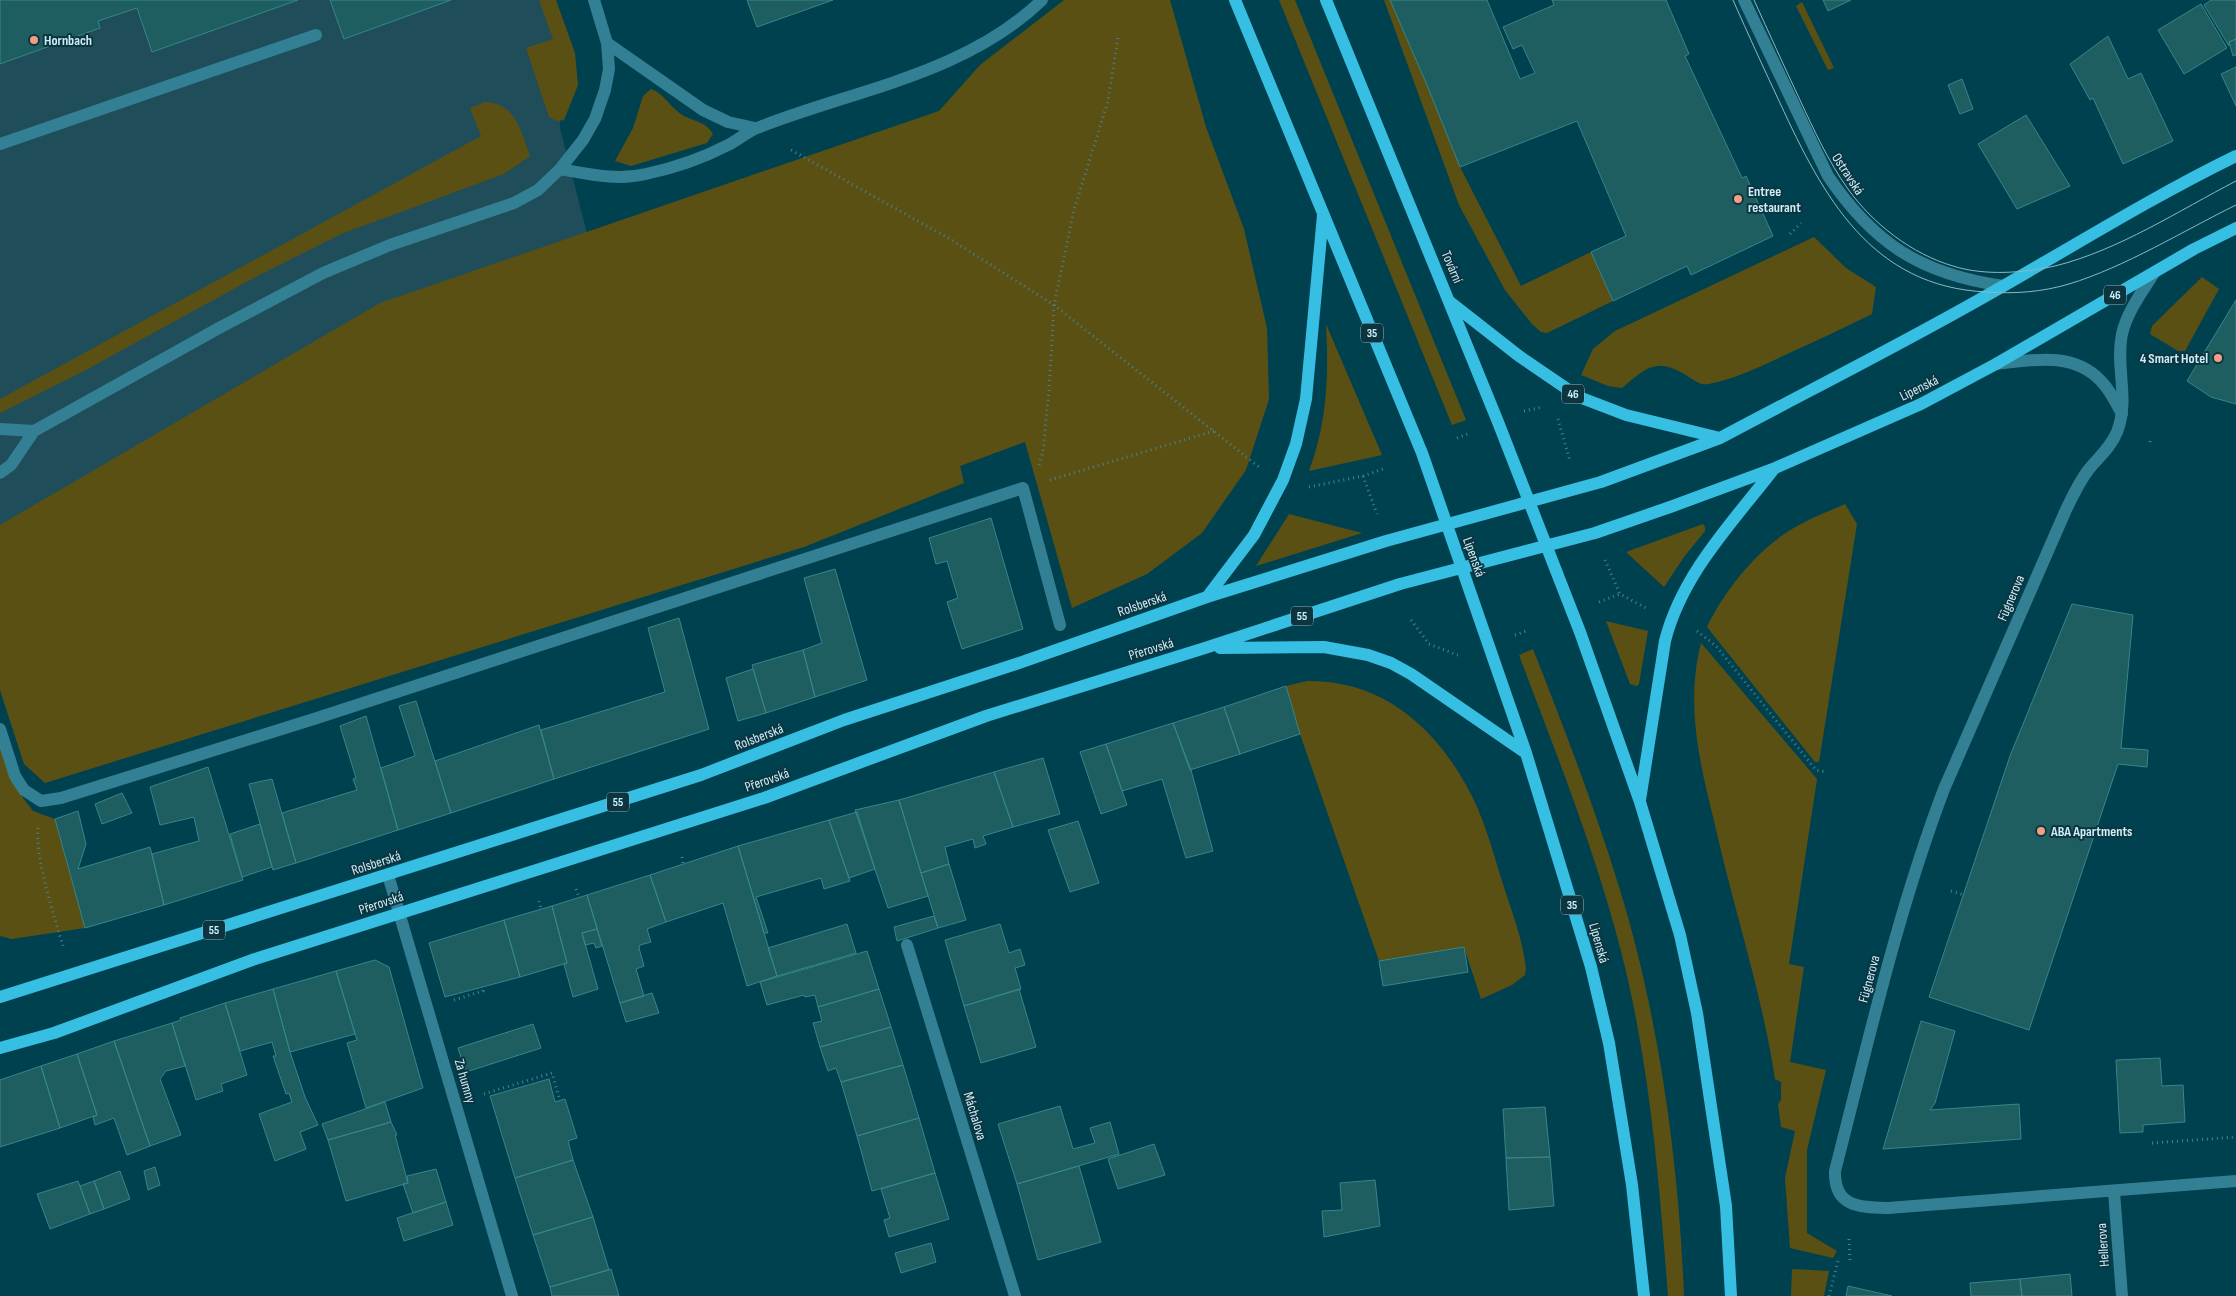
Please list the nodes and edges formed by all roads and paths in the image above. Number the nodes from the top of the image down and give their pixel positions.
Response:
1 (594, 0) edge
2 (1042, 0) edge
3 (1235, 0) edge
4 (1326, 0) edge
5 (1744, 0) edge
6 (316, 35) dead end
7 (1118, 37) dead end
8 (607, 43) junction
9 (755, 128) junction
10 (0, 144) edge
11 (791, 150) dead end
12 (2236, 156) edge
13 (560, 168) junction
14 (1323, 212) junction
15 (1801, 223) dead end
16 (2236, 228) edge
17 (1790, 234) dead end
18 (2154, 273) junction
19 (2002, 286) junction
20 (1450, 301) junction
21 (1054, 305) junction
22 (1996, 364) junction
23 (1547, 406) dead end
24 (1524, 411) dead end
25 (1557, 414) dead end
26 (2122, 414) junction
27 (0, 429) edge
28 (34, 431) junction
29 (1214, 431) junction
30 (1470, 433) dead end
31 (2152, 437) dead end
32 (1457, 438) dead end
33 (1720, 438) junction
34 (2150, 442) dead end
35 (1572, 466) dead end
36 (1259, 468) dead end
37 (1386, 468) dead end
38 (1773, 469) junction
39 (0, 472) edge
40 (1363, 476) junction
41 (1028, 486) junction
42 (1301, 489) dead end
43 (1528, 502) junction
44 (1378, 518) dead end
45 (1446, 524) junction
46 (1546, 547) junction
47 (1605, 560) dead end
48 (1462, 568) junction
49 (1620, 594) junction
50 (1208, 597) junction
51 (1599, 602) dead end
52 (1654, 613) dead end
53 (1411, 620) dead end
54 (1060, 625) dead end
55 (1526, 631) dead end
56 (1696, 631) dead end
57 (1512, 636) dead end
58 (1205, 648) junction
59 (1460, 656) dead end
60 (0, 729) edge
61 (1526, 753) junction
62 (1826, 772) dead end
63 (40, 801) junction
64 (1640, 802) junction
65 (682, 857) dead end
66 (683, 864) dead end
67 (388, 875) junction
68 (576, 889) dead end
69 (1951, 891) dead end
70 (1964, 895) dead end
71 (579, 897) dead end
72 (539, 900) dead end
73 (541, 909) dead end
74 (399, 913) junction
75 (906, 945) dead end
76 (63, 946) dead end
77 (482, 987) dead end
78 (0, 997) edge
79 (446, 1002) dead end
80 (0, 1048) edge
81 (484, 1094) dead end
82 (560, 1101) dead end
83 (2236, 1137) edge
84 (2152, 1143) dead end
85 (2236, 1181) edge
86 (2114, 1192) junction
87 (1849, 1240) dead end
88 (1850, 1260) dead end
89 (1838, 1261) dead end
90 (512, 1296) edge
91 (1014, 1296) edge
92 (1644, 1296) edge
93 (1731, 1296) edge
94 (1829, 1296) edge
95 (2122, 1296) edge

1 - 8 street
2 - 9 street
3 - 14 main road, 35
4 - 20 main road, Tovární
5 - 19 street, Ostravská
6 - 10 street
7 - 21 path
8 - 9 street
8 - 13 street
9 - 13 street
11 - 21 path
12 - 19 main road, Rolsberská
13 - 28 street
14 - 45 main road, 35
14 - 50 main road
15 - 17 path
16 - 18 main road, Lipenská / 46
18 - 22 main road, Lipenská / 46
18 - 26 street, Fügnerova
19 - 33 main road, Rolsberská
20 - 33 main road, 46
20 - 43 main road, Tovární
21 - 29 path
21 - 41 path
22 - 26 street
22 - 38 main road, Lipenská / 46
23 - 24 path
25 - 35 path
26 - 86 street, Fügnerova
27 - 28 street
28 - 39 street
29 - 36 path
29 - 41 path
30 - 32 path
31 - 34 path
33 - 43 main road, Rolsberská
37 - 40 path
38 - 46 main road, Lipenská / 46
38 - 64 main road
40 - 42 path
40 - 44 path
41 - 54 street
41 - 63 street
43 - 45 main road, Rolsberská
43 - 46 main road, Tovární
45 - 48 main road, Lipenská / 35
45 - 50 main road, Rolsberská / 55
46 - 48 main road, Přerovská / 46
46 - 64 main road
47 - 49 path
48 - 58 main road, Přerovská / 55
48 - 61 main road, Lipenská / 35
49 - 51 path
49 - 52 path
50 - 67 main road, Rolsberská / 55
53 - 59 path
55 - 57 path
56 - 62 path
58 - 61 main road
58 - 74 main road, Přerovská / 55
60 - 63 street
61 - 92 main road, Lipenská / 35
63 - 76 path
64 - 93 main road
65 - 66 path
67 - 74 street, Za humny
67 - 78 main road, Rolsberská / 55
68 - 71 path
69 - 70 path
72 - 73 path
74 - 80 main road, Přerovská / 55
74 - 90 street, Za humny
75 - 91 street, Máchalova
77 - 79 path
81 - 82 path
83 - 84 path
85 - 86 street, Fügnerova
86 - 95 street, Hellerova
87 - 88 path
89 - 94 path

